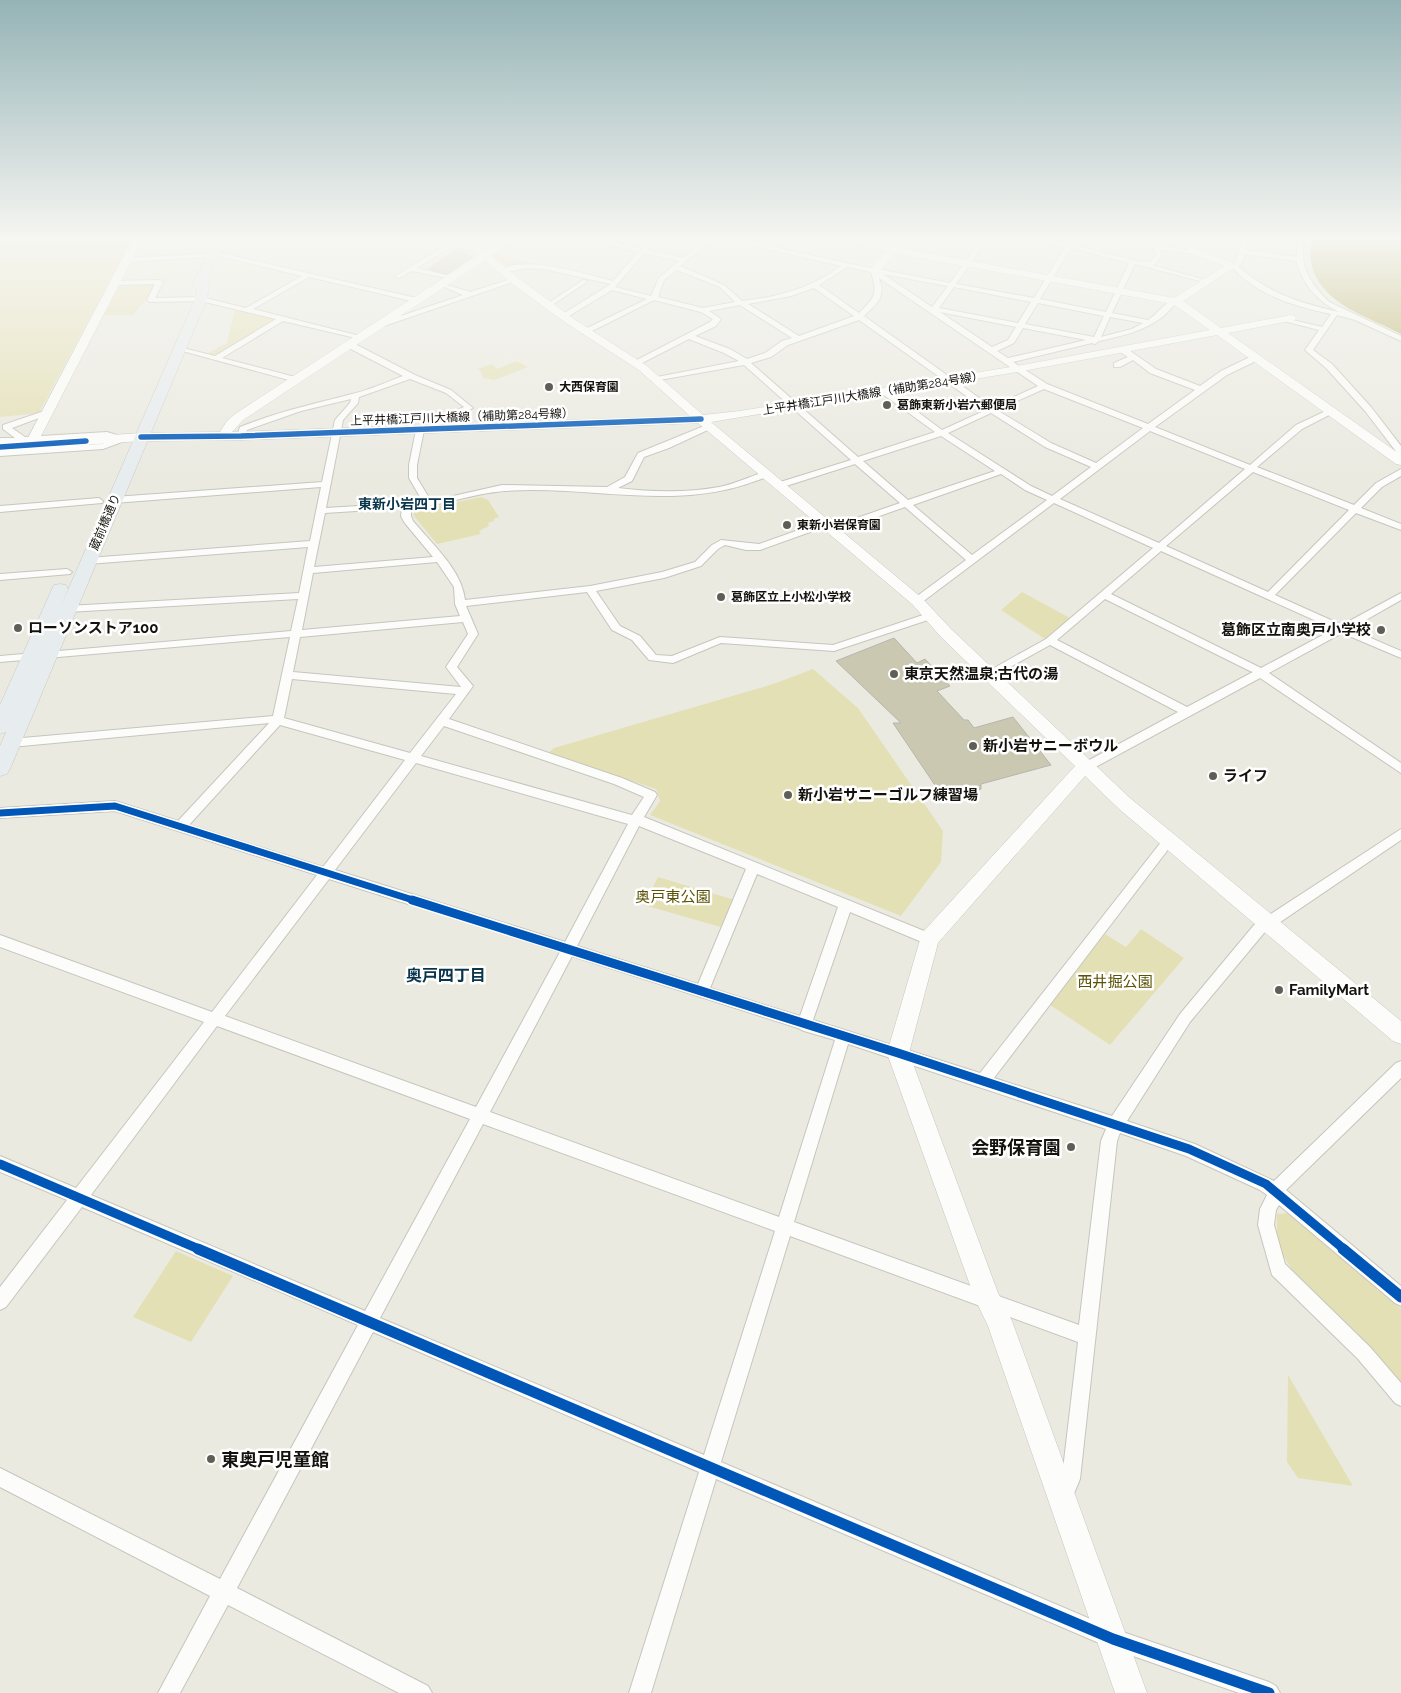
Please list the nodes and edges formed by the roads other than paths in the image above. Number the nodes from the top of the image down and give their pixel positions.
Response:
1 (95, 319) edge
2 (186, 319) edge
3 (189, 319) edge
4 (280, 319) edge
5 (286, 319) edge
6 (387, 319) edge
7 (395, 319) edge
8 (567, 319) edge
9 (612, 319) edge
10 (717, 319) edge
11 (767, 319) edge
12 (854, 319) edge
13 (862, 319) edge
14 (946, 319) edge
15 (986, 319) edge
16 (1024, 319) edge
17 (1105, 319) edge
18 (1131, 319) edge
19 (1154, 319) edge
20 (1201, 319) edge
21 (1288, 319) joint
22 (1328, 319) edge
23 (1360, 319) edge
24 (1149, 322) junction
25 (380, 324) junction
26 (1021, 325) junction
27 (1323, 329) junction
28 (586, 332) junction
29 (1219, 332) junction
30 (689, 336) junction
31 (360, 337) junction
32 (799, 339) junction
33 (1401, 339) edge
34 (1095, 342) junction
35 (350, 345) junction
36 (179, 349) junction
37 (992, 350) junction
38 (1123, 350) junction
39 (1134, 357) junction
40 (1255, 358) junction
41 (216, 359) junction
42 (1007, 361) junction
43 (635, 362) junction
44 (746, 362) junction
45 (1117, 365) dead end
46 (1017, 369) junction
47 (410, 376) junction
48 (657, 379) junction
49 (296, 380) junction
50 (948, 380) junction
51 (1044, 386) junction
52 (1201, 389) junction
53 (884, 391) junction
54 (355, 396) junction
55 (794, 406) junction
56 (992, 410) junction
57 (1330, 411) junction
58 (47, 412) junction
59 (705, 423) junction
60 (1150, 428) junction
61 (420, 430) junction
62 (434, 430) junction
63 (336, 432) junction
64 (942, 433) junction
65 (224, 436) junction
66 (241, 436) junction
67 (34, 438) junction
68 (134, 438) junction
69 (22, 439) junction
70 (0, 441) edge
71 (0, 447) edge
72 (0, 453) edge
73 (856, 460) junction
74 (1401, 460) edge
75 (1098, 467) junction
76 (1251, 468) junction
77 (1002, 471) junction
78 (767, 474) junction
79 (326, 484) junction
80 (780, 485) junction
81 (609, 490) junction
82 (1054, 500) junction
83 (107, 501) junction
84 (429, 504) junction
85 (907, 504) junction
86 (407, 506) junction
87 (0, 509) edge
88 (1355, 509) junction
89 (320, 511) junction
90 (828, 527) junction
91 (1401, 527) edge
92 (313, 544) junction
93 (1160, 547) junction
94 (440, 559) junction
95 (88, 561) junction
96 (973, 561) junction
97 (308, 570) junction
98 (68, 572) junction
99 (0, 577) edge
100 (590, 589) junction
101 (1104, 595) junction
102 (303, 596) junction
103 (1269, 596) junction
104 (1401, 596) edge
105 (917, 601) junction
106 (460, 604) junction
107 (67, 609) junction
108 (930, 616) junction
109 (465, 620) junction
110 (1342, 629) junction
111 (295, 634) junction
112 (1050, 641) junction
113 (1401, 655) edge
114 (39, 656) junction
115 (0, 659) edge
116 (990, 673) junction
117 (1262, 673) junction
118 (287, 675) junction
119 (465, 692) junction
120 (1186, 712) junction
121 (278, 720) junction
122 (442, 721) junction
123 (0, 726) edge
124 (11, 743) junction
125 (415, 758) junction
126 (1086, 767) junction
127 (0, 769) edge
128 (1401, 769) edge
129 (0, 814) edge
130 (635, 821) junction
131 (181, 826) junction
132 (1401, 834) edge
133 (1169, 840) junction
134 (754, 866) junction
135 (327, 872) junction
136 (846, 904) junction
137 (1267, 922) junction
138 (929, 939) junction
139 (0, 941) edge
140 (568, 949) junction
141 (701, 992) junction
142 (215, 1020) junction
143 (804, 1025) junction
144 (1401, 1034) edge
145 (843, 1037) junction
146 (898, 1053) junction
147 (1401, 1068) edge
148 (982, 1082) junction
149 (480, 1116) junction
150 (1116, 1124) junction
151 (0, 1164) edge
152 (1277, 1192) junction
153 (79, 1197) junction
154 (785, 1226) junction
155 (1401, 1297) edge
156 (988, 1299) junction
157 (0, 1301) edge
158 (370, 1321) junction
159 (1086, 1336) junction
160 (1401, 1398) edge
161 (710, 1467) junction
162 (0, 1477) edge
163 (1062, 1499) junction
164 (223, 1591) junction
165 (1113, 1639) junction
166 (169, 1693) edge
167 (421, 1693) edge
168 (640, 1693) edge
169 (1132, 1693) edge
170 (1269, 1693) edge

1 - 58 street
2 - 68 main road, 蔵前橋通り
3 - 36 main road, 蔵前橋通り
4 - 41 street
5 - 31 street
6 - 25 street
7 - 25 street
8 - 28 street
9 - 28 street
10 - 30 street
11 - 32 street
12 - 32 street
13 - 50 street
14 - 37 street
15 - 26 street
16 - 26 street
17 - 34 street
18 - 24 street
19 - 24 street
20 - 29 street
21 - 27 street
21 - 29 street, 上平井橋江戸川大橋線（補助第284号線）
22 - 27 street
23 - 33 street
24 - 34 street
25 - 31 street
26 - 34 street
26 - 37 street
27 - 74 street
28 - 43 street
29 - 38 street, 上平井橋江戸川大橋線（補助第284号線）
29 - 40 street
30 - 43 street
30 - 44 street
31 - 35 street
32 - 44 street
34 - 42 street
35 - 47 street
35 - 49 street
36 - 41 street
36 - 68 main road, 蔵前橋通り
37 - 42 street
38 - 39 street
38 - 46 street, 上平井橋江戸川大橋線（補助第284号線）
39 - 45 street
39 - 52 street
40 - 52 street
40 - 57 street
41 - 49 street
42 - 46 street
43 - 48 street
44 - 48 street
44 - 55 street
46 - 50 street, 上平井橋江戸川大橋線（補助第284号線）
46 - 51 street
47 - 54 street
47 - 62 street
48 - 59 street
49 - 65 street
50 - 53 street, 上平井橋江戸川大橋線（補助第284号線）
50 - 56 street
51 - 56 street
51 - 60 street
52 - 60 street
53 - 55 street, 上平井橋江戸川大橋線（補助第284号線）
53 - 64 street
54 - 63 street
54 - 66 street
55 - 59 street, 上平井橋江戸川大橋線（補助第284号線）
55 - 73 street
56 - 64 street
56 - 75 street
57 - 74 street
57 - 76 street
58 - 67 street
58 - 69 street
59 - 62 street, 上平井橋江戸川大橋線（補助第284号線）
59 - 78 street
59 - 81 street
60 - 75 street
60 - 76 street
61 - 62 street, 上平井橋江戸川大橋線（補助第284号線）
61 - 63 street, 上平井橋江戸川大橋線（補助第284号線）
61 - 84 street
63 - 66 street, 上平井橋江戸川大橋線（補助第284号線）
63 - 79 street
64 - 73 street
64 - 77 street
65 - 66 street, 上平井橋江戸川大橋線（補助第284号線）
65 - 68 street, 上平井橋江戸川大橋線（補助第284号線）
67 - 68 street
67 - 69 street
68 - 71 street, 上平井橋江戸川大橋線（補助第284号線）
68 - 72 street
68 - 83 main road, 蔵前橋通り
69 - 70 street
73 - 80 street
73 - 85 street
74 - 88 street
75 - 82 street
76 - 88 street
76 - 93 street
77 - 82 street
77 - 85 street
78 - 80 street
78 - 81 street
79 - 83 street
79 - 89 street
80 - 90 street
81 - 84 street
82 - 93 street
82 - 96 street
83 - 87 street
83 - 95 main road, 蔵前橋通り
83 - 98 main road, 蔵前橋通り
84 - 86 street
85 - 90 street
85 - 96 street
86 - 89 street
86 - 94 street
88 - 91 street
88 - 103 street
89 - 92 street
90 - 100 street
90 - 105 street
92 - 95 street
92 - 97 street
93 - 101 street
93 - 103 street
94 - 97 street
94 - 106 street
95 - 107 main road, 蔵前橋通り
96 - 105 street
97 - 102 street
98 - 99 street
98 - 114 main road, 蔵前橋通り
100 - 106 street
100 - 108 street
101 - 112 street
101 - 117 street
102 - 107 street
102 - 111 street
103 - 110 street
104 - 110 street
105 - 108 street
106 - 109 street
107 - 114 main road, 蔵前橋通り
108 - 116 street
109 - 111 street
109 - 119 street
110 - 113 street
110 - 117 street
111 - 114 street
111 - 118 street
112 - 116 street
112 - 120 street
114 - 115 street
114 - 123 main road, 蔵前橋通り
114 - 124 main road, 蔵前橋通り
116 - 126 street
117 - 120 street
117 - 128 street
118 - 119 street
118 - 121 street
119 - 122 street
120 - 126 street
121 - 124 street
121 - 125 street
121 - 131 street
122 - 125 street
122 - 130 street
124 - 127 main road, 蔵前橋通り
125 - 130 street
125 - 135 street
126 - 133 street
126 - 138 street
129 - 131 street
130 - 134 street
130 - 140 street
131 - 135 street
132 - 137 street
133 - 137 street
133 - 148 street
134 - 136 street
134 - 141 street
135 - 140 street
135 - 142 street
136 - 138 street
136 - 143 street
137 - 144 street
137 - 150 street
138 - 146 street
139 - 142 street
140 - 141 street
140 - 149 street
141 - 143 street
142 - 149 street
142 - 153 street
143 - 145 street
145 - 146 street
145 - 154 street
146 - 148 street
146 - 156 street
147 - 152 street
148 - 150 street
149 - 154 street
149 - 158 street
150 - 152 street
150 - 159 street
151 - 153 street
152 - 155 street
152 - 160 street
153 - 157 street
153 - 158 street
154 - 156 street
154 - 161 street
156 - 159 street
156 - 163 street
158 - 161 street
158 - 164 street
159 - 163 street
161 - 165 street
161 - 168 street
162 - 164 street
163 - 165 street
164 - 166 street
164 - 167 street
165 - 169 street
165 - 170 street

